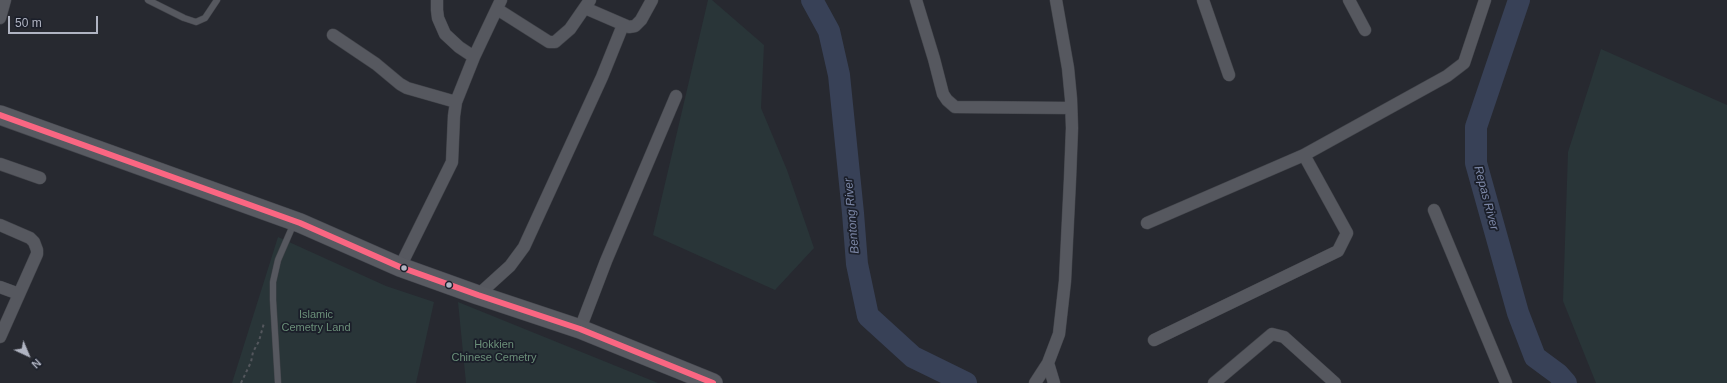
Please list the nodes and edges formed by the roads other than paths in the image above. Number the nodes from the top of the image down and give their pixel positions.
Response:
1 (5, 0) edge
2 (148, 0) edge
3 (217, 0) edge
4 (437, 0) edge
5 (652, 0) edge
6 (916, 0) edge
7 (1056, 0) edge
8 (1203, 0) edge
9 (1349, 0) edge
10 (1485, 0) edge
11 (588, 4) edge
12 (499, 5) edge
13 (0, 18) edge
14 (623, 25) junction
15 (1365, 30) dead end
16 (333, 36) dead end
17 (474, 57) junction
18 (1229, 75) dead end
19 (676, 96) dead end
20 (456, 102) junction
21 (1071, 108) junction
22 (0, 115) edge
23 (1304, 155) junction
24 (0, 164) edge
25 (40, 178) dead end
26 (1434, 210) dead end
27 (294, 221) junction
28 (1147, 224) dead end
29 (0, 225) edge
30 (400, 267) junction
31 (0, 287) edge
32 (19, 294) junction
33 (478, 295) junction
34 (580, 329) junction
35 (0, 337) edge
36 (1154, 340) dead end
37 (1048, 363) junction
38 (278, 383) edge
39 (713, 383) edge
40 (1035, 383) edge
41 (1054, 383) edge
42 (1214, 383) edge
43 (1335, 383) edge
44 (1506, 383) edge

1 - 13 street
2 - 3 lane
4 - 17 street
5 - 14 street
6 - 21 street
7 - 21 street
8 - 18 street
9 - 15 street
10 - 23 street
11 - 12 street
11 - 14 street
12 - 17 street
14 - 33 street
16 - 20 street
17 - 20 street
19 - 34 street
20 - 30 street
21 - 37 street
22 - 27 main road
23 - 28 street
23 - 36 street
24 - 25 street
26 - 44 street
27 - 30 main road
27 - 38 lane
29 - 32 street
30 - 33 main road
31 - 32 street
32 - 35 street
33 - 34 main road
34 - 39 main road
37 - 40 street
37 - 41 street
42 - 43 street

